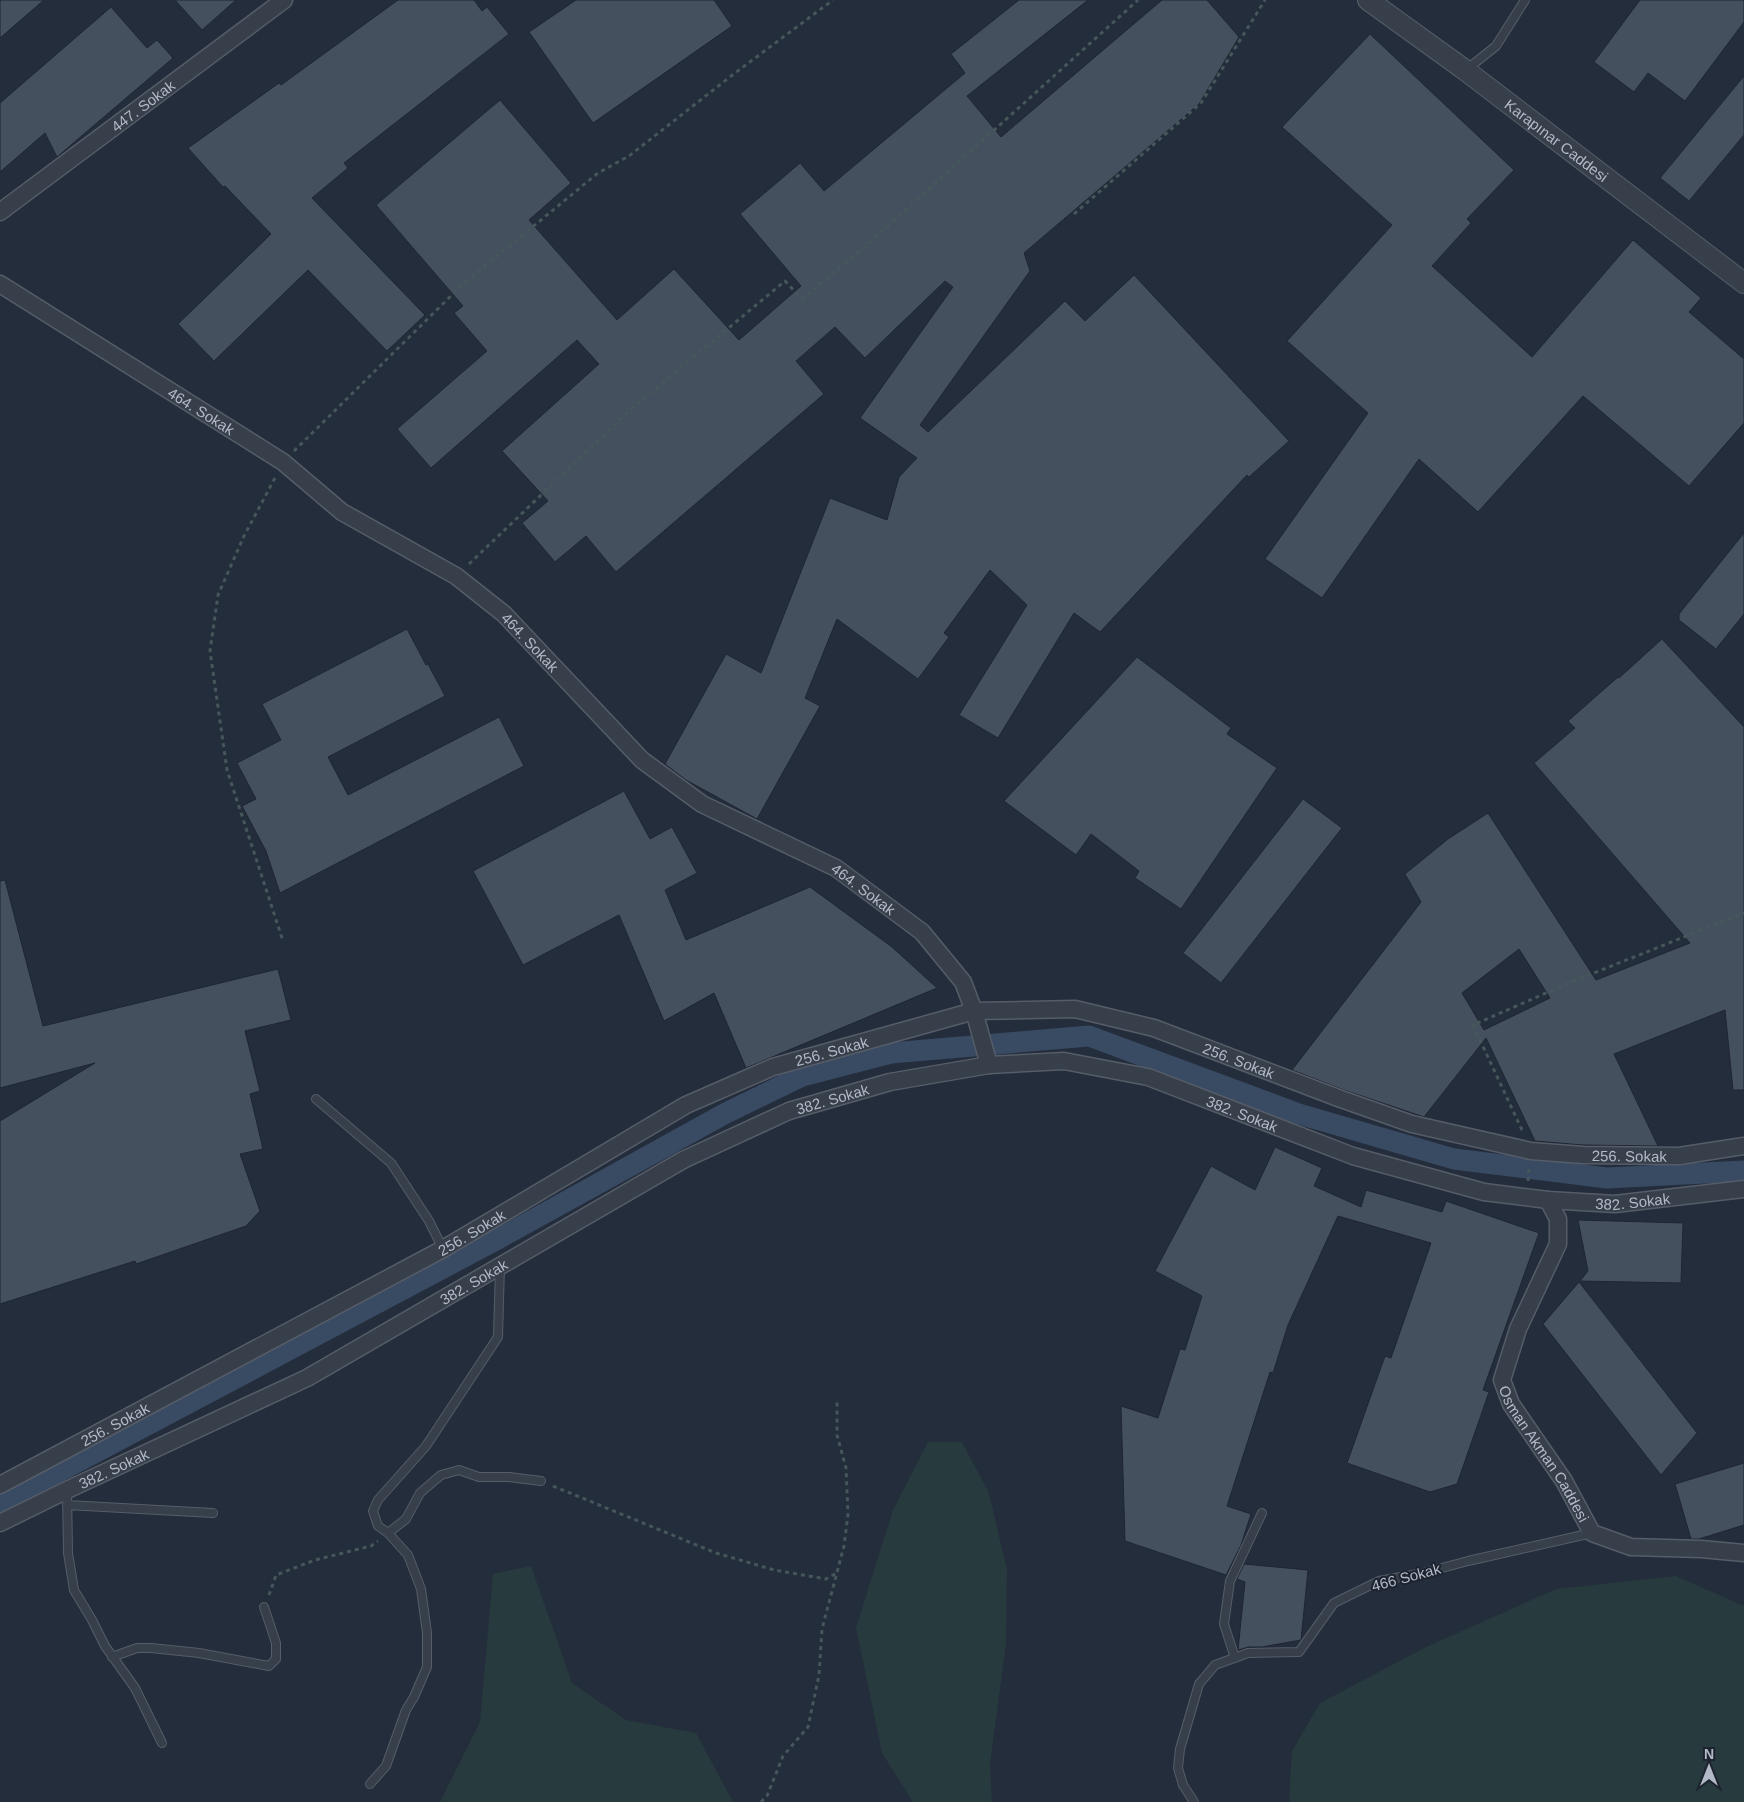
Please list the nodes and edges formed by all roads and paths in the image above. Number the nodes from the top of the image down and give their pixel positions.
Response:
1 (284, 0) edge
2 (833, 0) edge
3 (1138, 0) edge
4 (1265, 0) edge
5 (1368, 0) edge
6 (1526, 0) edge
7 (1465, 70) junction
8 (0, 212) edge
9 (1074, 214) dead end
10 (1744, 283) edge
11 (0, 284) edge
12 (283, 462) junction
13 (456, 576) junction
14 (1744, 913) edge
15 (282, 941) dead end
16 (974, 1011) junction
17 (989, 1063) junction
18 (316, 1099) dead end
19 (1744, 1146) edge
20 (1531, 1150) junction
21 (1744, 1189) edge
22 (1548, 1200) junction
23 (443, 1248) junction
24 (500, 1266) junction
25 (837, 1400) dead end
26 (541, 1481) joint
27 (0, 1485) edge
28 (67, 1498) junction
29 (212, 1513) dead end
30 (1262, 1513) dead end
31 (0, 1523) edge
32 (388, 1533) junction
33 (1592, 1533) junction
34 (1744, 1553) edge
35 (839, 1572) junction
36 (264, 1607) joint
37 (112, 1657) junction
38 (1235, 1658) junction
39 (162, 1743) dead end
40 (370, 1784) dead end
41 (761, 1802) edge
42 (1194, 1802) edge

1 - 8 street, 447. Sokak
2 - 12 path
3 - 13 path
4 - 9 path
5 - 7 street, Karapınar Caddesi
6 - 7 lane
7 - 10 street, Karapınar Caddesi
11 - 12 street, 464. Sokak
12 - 13 street, 464. Sokak
12 - 15 path
13 - 16 street, 464. Sokak
14 - 20 path
16 - 17 street, 464. Sokak
16 - 20 street, 256. Sokak
16 - 23 street, 256. Sokak
17 - 22 street, 382. Sokak
17 - 24 street, 382. Sokak
18 - 23 lane
19 - 20 street, 256. Sokak
21 - 22 street, 382. Sokak
22 - 33 street, Osman Akman Caddesi
23 - 27 street, 256. Sokak
24 - 28 street, 382. Sokak
24 - 32 lane
25 - 35 path
26 - 32 lane
26 - 35 path
28 - 29 lane
28 - 31 street, 382. Sokak
28 - 37 lane
30 - 38 lane
32 - 36 path
32 - 40 lane
33 - 34 street, Osman Akman Caddesi
33 - 38 lane, 466 Sokak
35 - 41 path
36 - 37 lane
37 - 39 lane
38 - 42 lane, 466 Sokak

